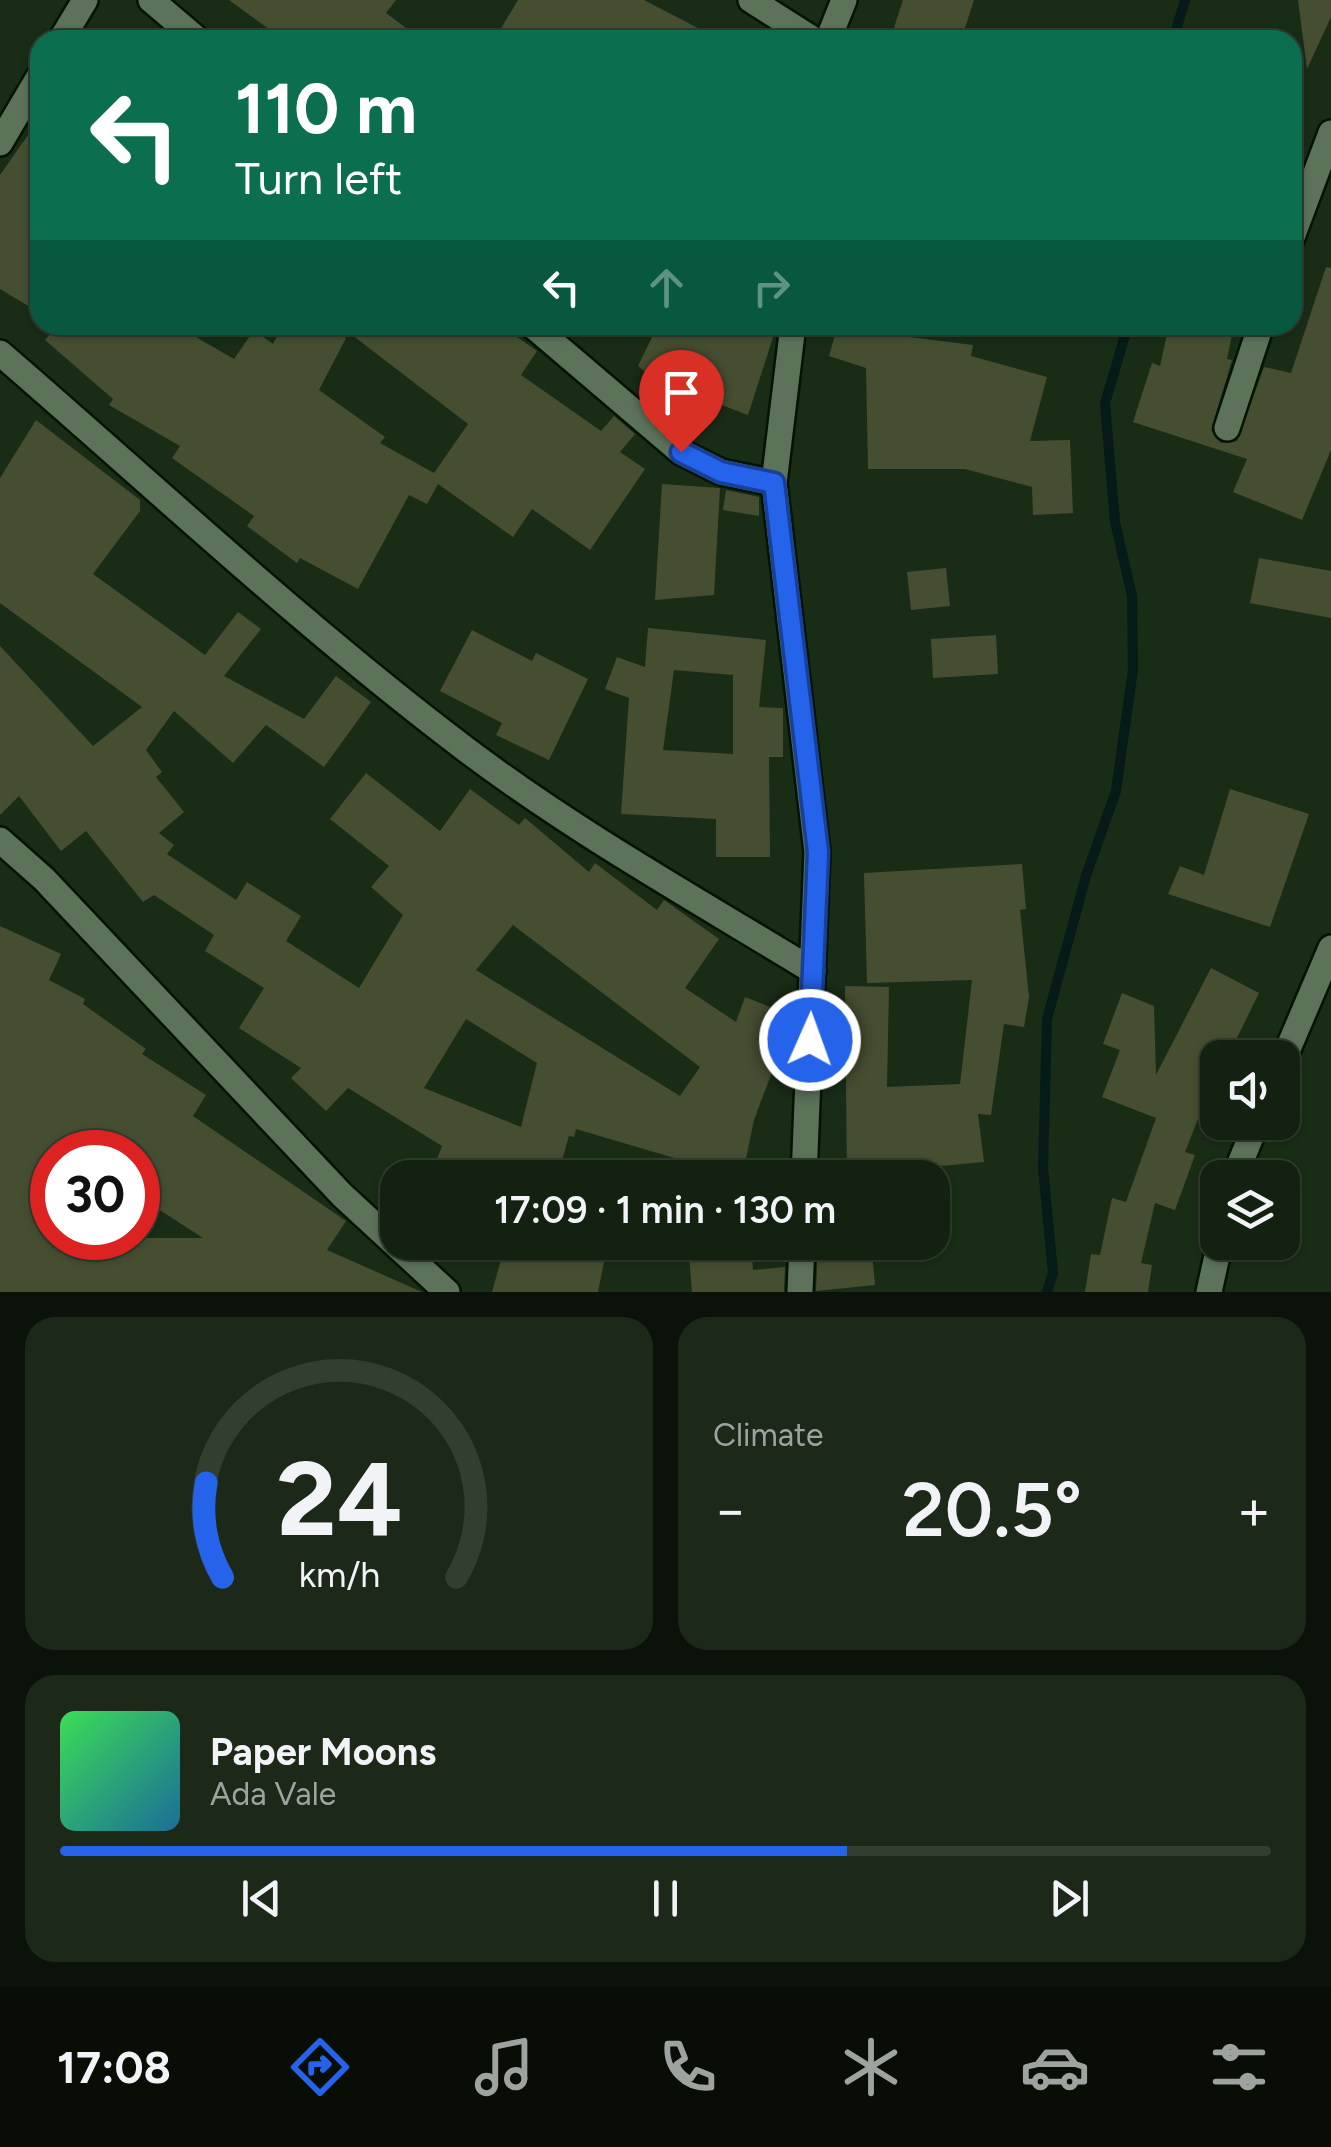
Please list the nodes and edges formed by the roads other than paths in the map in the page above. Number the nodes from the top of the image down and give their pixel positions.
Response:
1 (85, 0) edge
2 (152, 0) edge
3 (752, 0) edge
4 (844, 0) edge
5 (67, 30) edge
6 (186, 30) edge
7 (798, 30) edge
8 (832, 30) edge
9 (30, 92) edge
10 (1331, 134) edge
11 (0, 142) edge
12 (1302, 211) edge
13 (544, 335) edge
14 (792, 335) edge
15 (1259, 335) edge
16 (0, 353) edge
17 (1227, 428) dead end
18 (774, 483) junction
19 (0, 840) edge
20 (1331, 948) edge
21 (813, 972) junction
22 (1291, 1040) edge
23 (805, 1160) edge
24 (801, 1260) edge
25 (1216, 1260) edge
26 (447, 1292) edge
27 (800, 1292) edge
28 (1209, 1292) edge

1 - 5 street
2 - 6 street
3 - 7 street
4 - 8 street
9 - 11 street
10 - 12 street
13 - 18 street
14 - 18 street
15 - 17 street
16 - 21 street
18 - 21 street
19 - 26 street
20 - 22 street
21 - 23 street
24 - 27 street
25 - 28 street

